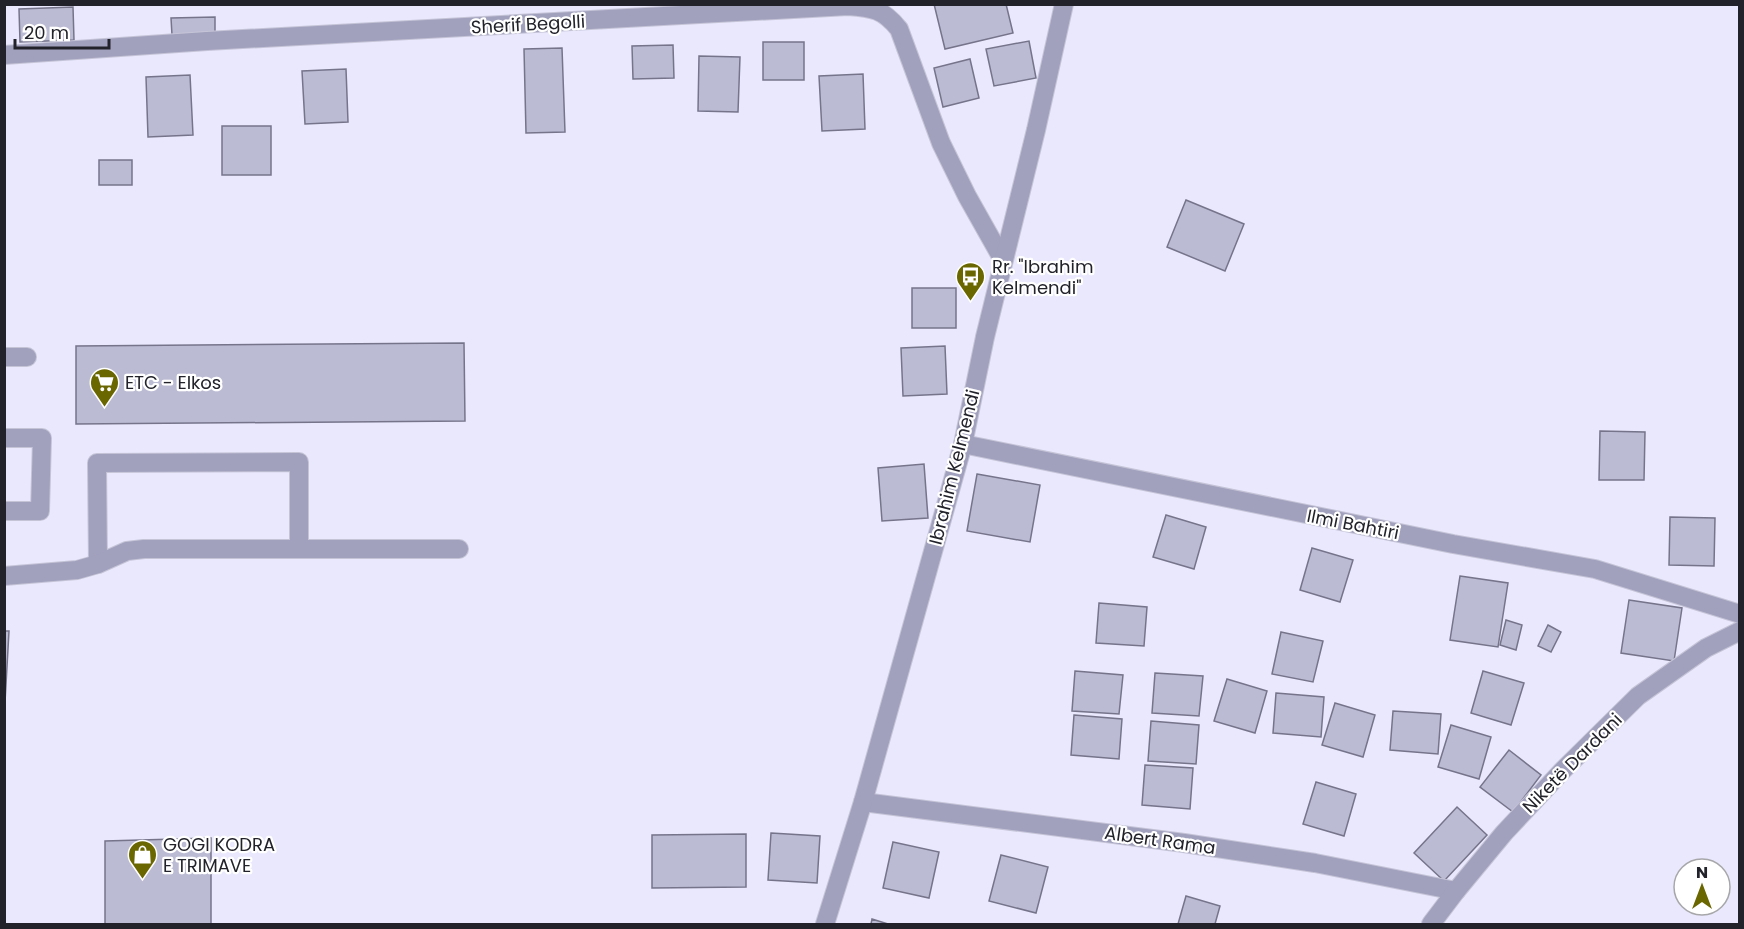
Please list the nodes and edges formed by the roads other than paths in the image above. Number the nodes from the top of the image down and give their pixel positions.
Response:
1 (1065, 4) edge
2 (4, 55) edge
3 (1003, 260) junction
4 (4, 357) edge
5 (27, 357) dead end
6 (4, 438) edge
7 (963, 444) junction
8 (4, 511) edge
9 (299, 549) junction
10 (459, 549) dead end
11 (98, 564) junction
12 (4, 576) edge
13 (1740, 614) edge
14 (1740, 631) edge
15 (863, 802) junction
16 (1456, 891) junction
17 (825, 924) edge
18 (1431, 924) edge

1 - 3 street, Ibrahim Kelmendi
2 - 3 street, Sherif Begolli
3 - 7 street, Ibrahim Kelmendi
4 - 5 street
6 - 8 street
7 - 13 street, Ilmi Bahtiri
7 - 15 street, Ibrahim Kelmendi
9 - 10 street
9 - 11 street
9 - 11 street
11 - 12 street
14 - 16 street, Niketë Dardani
15 - 16 street, Albert Rama
15 - 17 street, Ibrahim Kelmendi
16 - 18 street, Niketë Dardani

